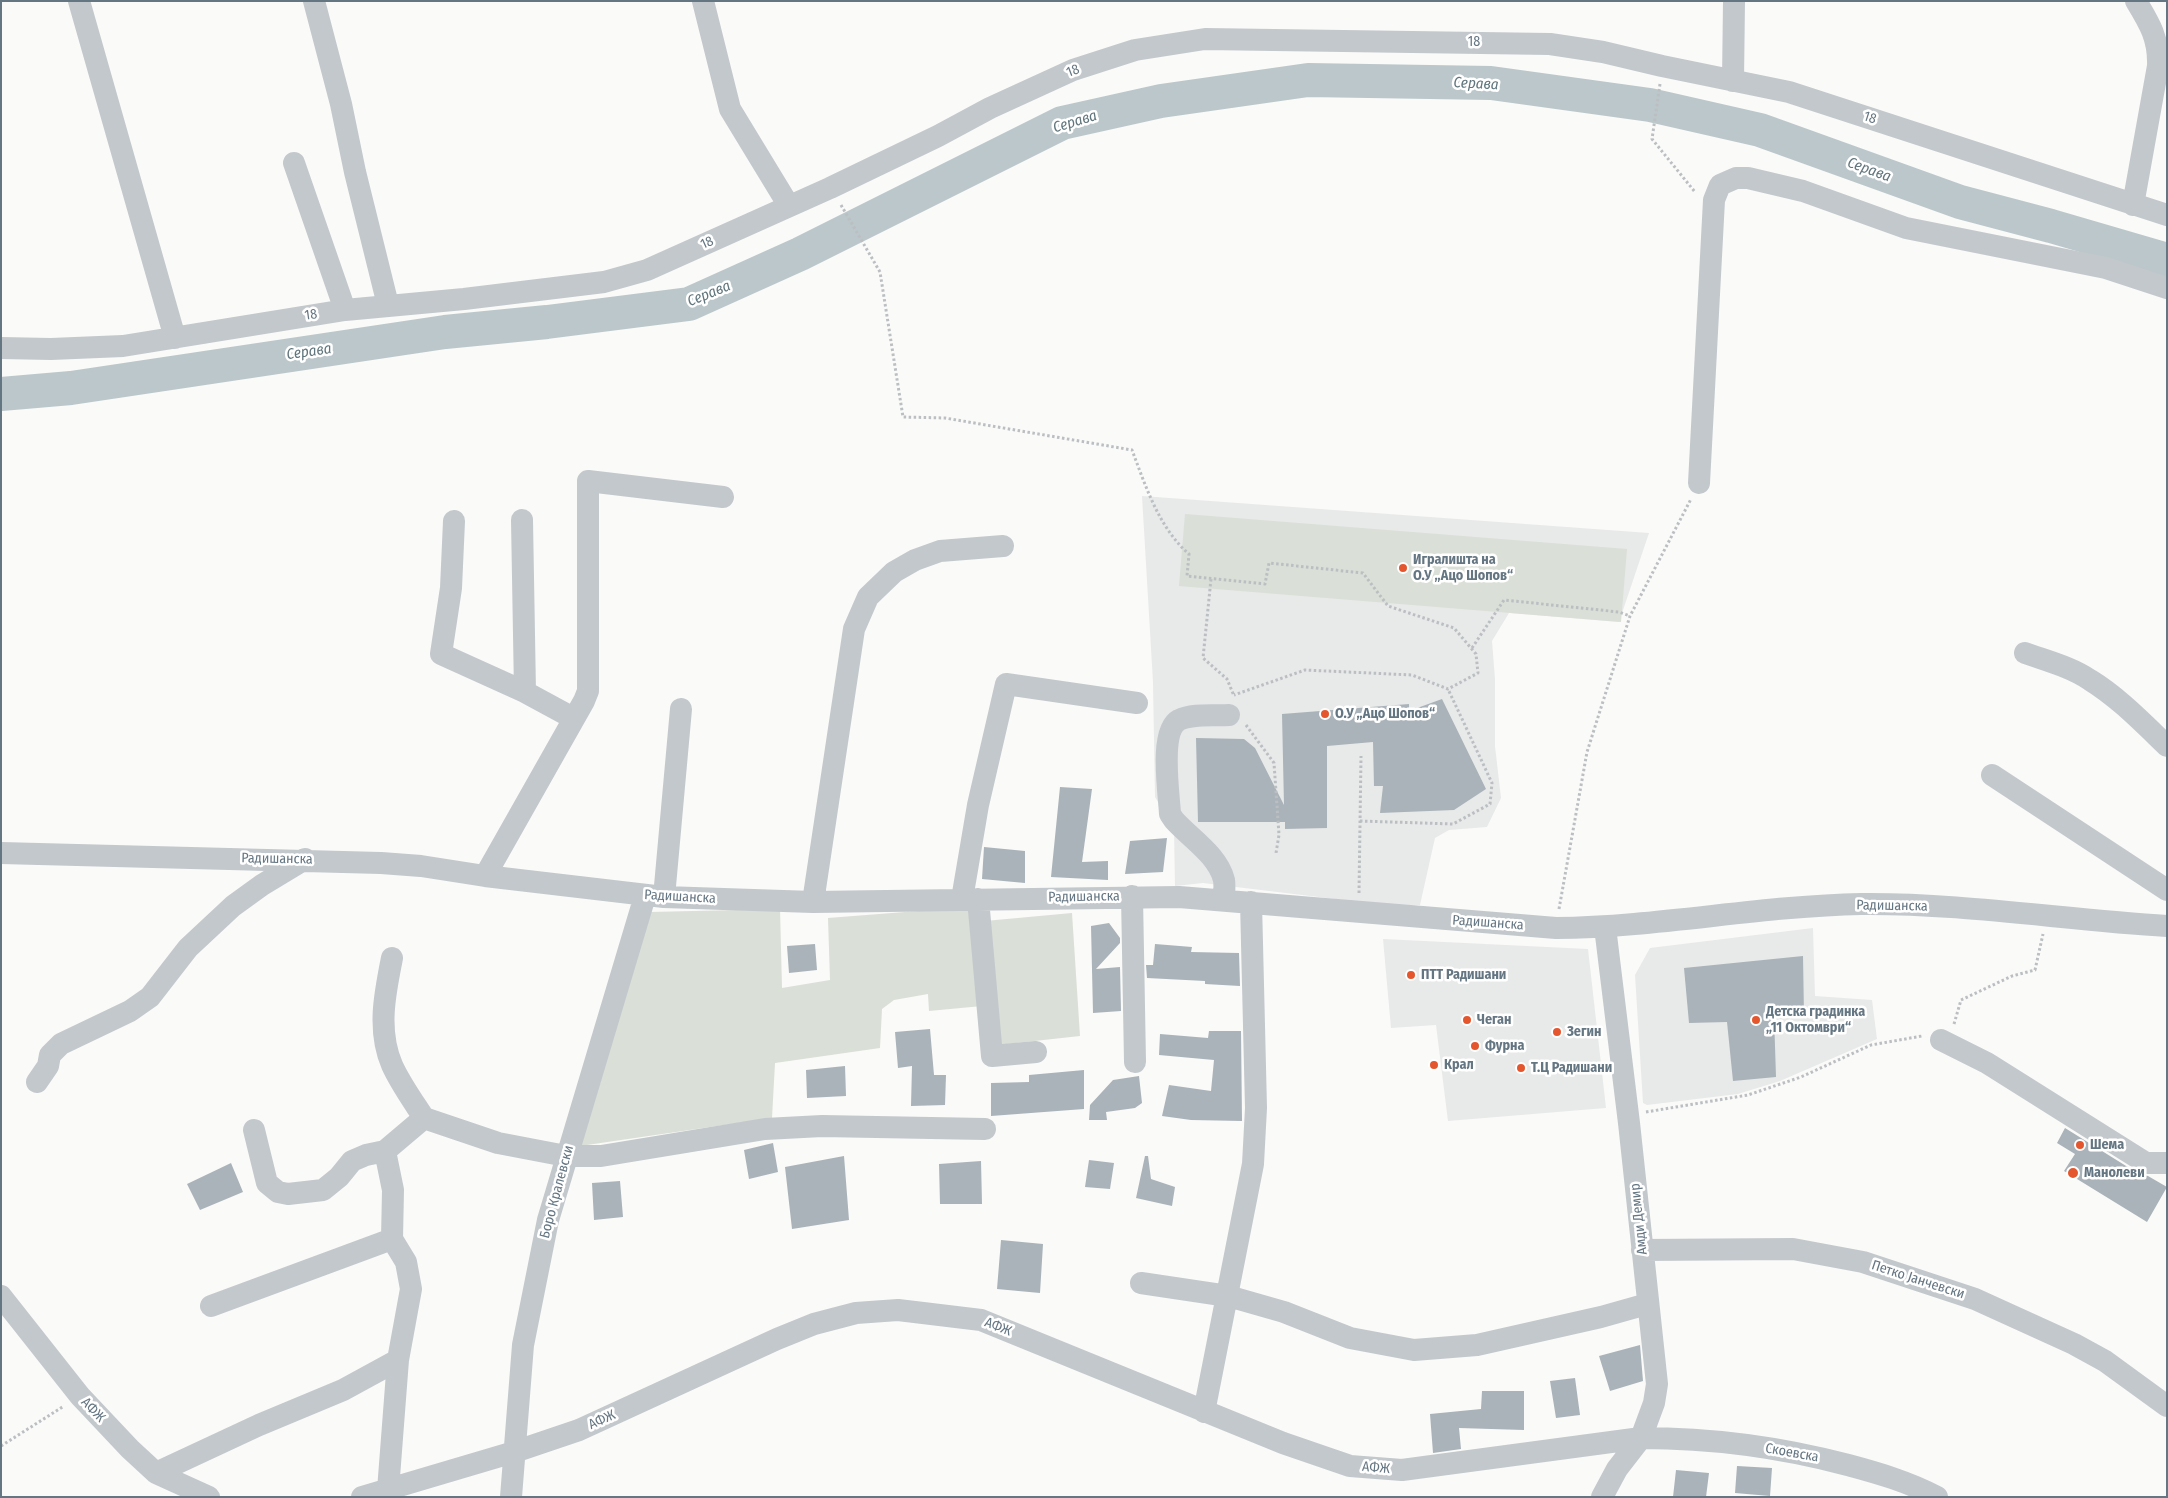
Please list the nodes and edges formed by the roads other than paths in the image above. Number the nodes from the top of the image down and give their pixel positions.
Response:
1 (79, 1) edge
2 (314, 1) edge
3 (702, 1) edge
4 (1734, 1) edge
5 (2136, 1) edge
6 (1733, 81) junction
7 (294, 163) dead end
8 (2133, 204) junction
9 (789, 206) junction
10 (2167, 215) edge
11 (2167, 288) edge
12 (388, 305) junction
13 (344, 310) junction
14 (175, 338) junction
15 (1, 348) edge
16 (1699, 483) road end
17 (723, 497) dead end
18 (522, 520) dead end
19 (454, 521) dead end
20 (1003, 546) dead end
21 (2025, 653) dead end
22 (525, 692) junction
23 (1137, 702) dead end
24 (1232, 705) road end
25 (681, 709) dead end
26 (573, 718) junction
27 (2167, 746) edge
28 (1992, 775) dead end
29 (1, 853) edge
30 (306, 859) junction
31 (485, 876) junction
32 (2167, 890) edge
33 (1132, 896) junction
34 (654, 897) junction
35 (970, 899) junction
36 (1224, 900) junction
37 (813, 902) junction
38 (1251, 902) junction
39 (2167, 926) edge
40 (1605, 927) junction
41 (392, 958) dead end
42 (1945, 1042) road end
43 (1036, 1052) dead end
44 (1134, 1062) dead end
45 (37, 1082) dead end
46 (424, 1118) junction
47 (985, 1129) dead end
48 (254, 1130) dead end
49 (384, 1151) junction
50 (566, 1156) junction
51 (2167, 1163) edge
52 (392, 1239) junction
53 (1642, 1250) junction
54 (1141, 1283) dead end
55 (1, 1296) edge
56 (1228, 1296) junction
57 (1647, 1304) junction
58 (211, 1306) dead end
59 (398, 1360) junction
60 (2167, 1406) edge
61 (1204, 1412) junction
62 (1641, 1438) junction
63 (514, 1452) junction
64 (156, 1472) junction
65 (388, 1490) junction
66 (209, 1497) edge
67 (362, 1497) edge
68 (511, 1497) edge
69 (1602, 1497) edge
70 (1937, 1497) edge

1 - 14 street
2 - 12 street
3 - 9 street
4 - 6 street
5 - 8 street
6 - 8 street, 18
6 - 9 street, 18
7 - 13 street
8 - 10 street, 18
9 - 12 street, 18
11 - 16 street
12 - 13 street, 18
13 - 14 street, 18
14 - 15 street, 18
17 - 26 street
18 - 22 street
19 - 22 street
20 - 37 street
21 - 27 street
22 - 26 street
23 - 35 street
24 - 36 street
25 - 34 street, Боро Кралевски
26 - 31 street
28 - 32 street
29 - 30 street, Радишанска
30 - 31 street, Радишанска
30 - 45 street
31 - 34 street, Радишанска
33 - 35 street, Радишанска
33 - 36 street, Радишанска
33 - 44 street
34 - 37 street, Радишанска
34 - 50 street, Боро Кралевски
35 - 37 street, Радишанска
35 - 43 street
36 - 38 street, Радишанска
38 - 40 street, Радишанска
38 - 56 street
39 - 40 street, Радишанска
40 - 53 street, Амди Демир
41 - 46 street
42 - 51 street
46 - 49 street
46 - 50 street
47 - 50 street
48 - 49 street
49 - 52 street
50 - 63 street, Боро Кралевски
52 - 58 street
52 - 59 street
53 - 57 street, Амди Демир
53 - 60 street, Петко Јанчевски
54 - 56 street
55 - 64 street, АФЖ
56 - 57 street
56 - 61 street
57 - 62 street, Амди Демир
59 - 64 street
59 - 65 street
61 - 62 street, АФЖ
61 - 63 street, АФЖ
62 - 69 street, Амди Демир
62 - 70 street, Скоевска
63 - 65 street, АФЖ
63 - 68 street, Боро Кралевски
64 - 66 street, АФЖ
65 - 67 street, АФЖ

